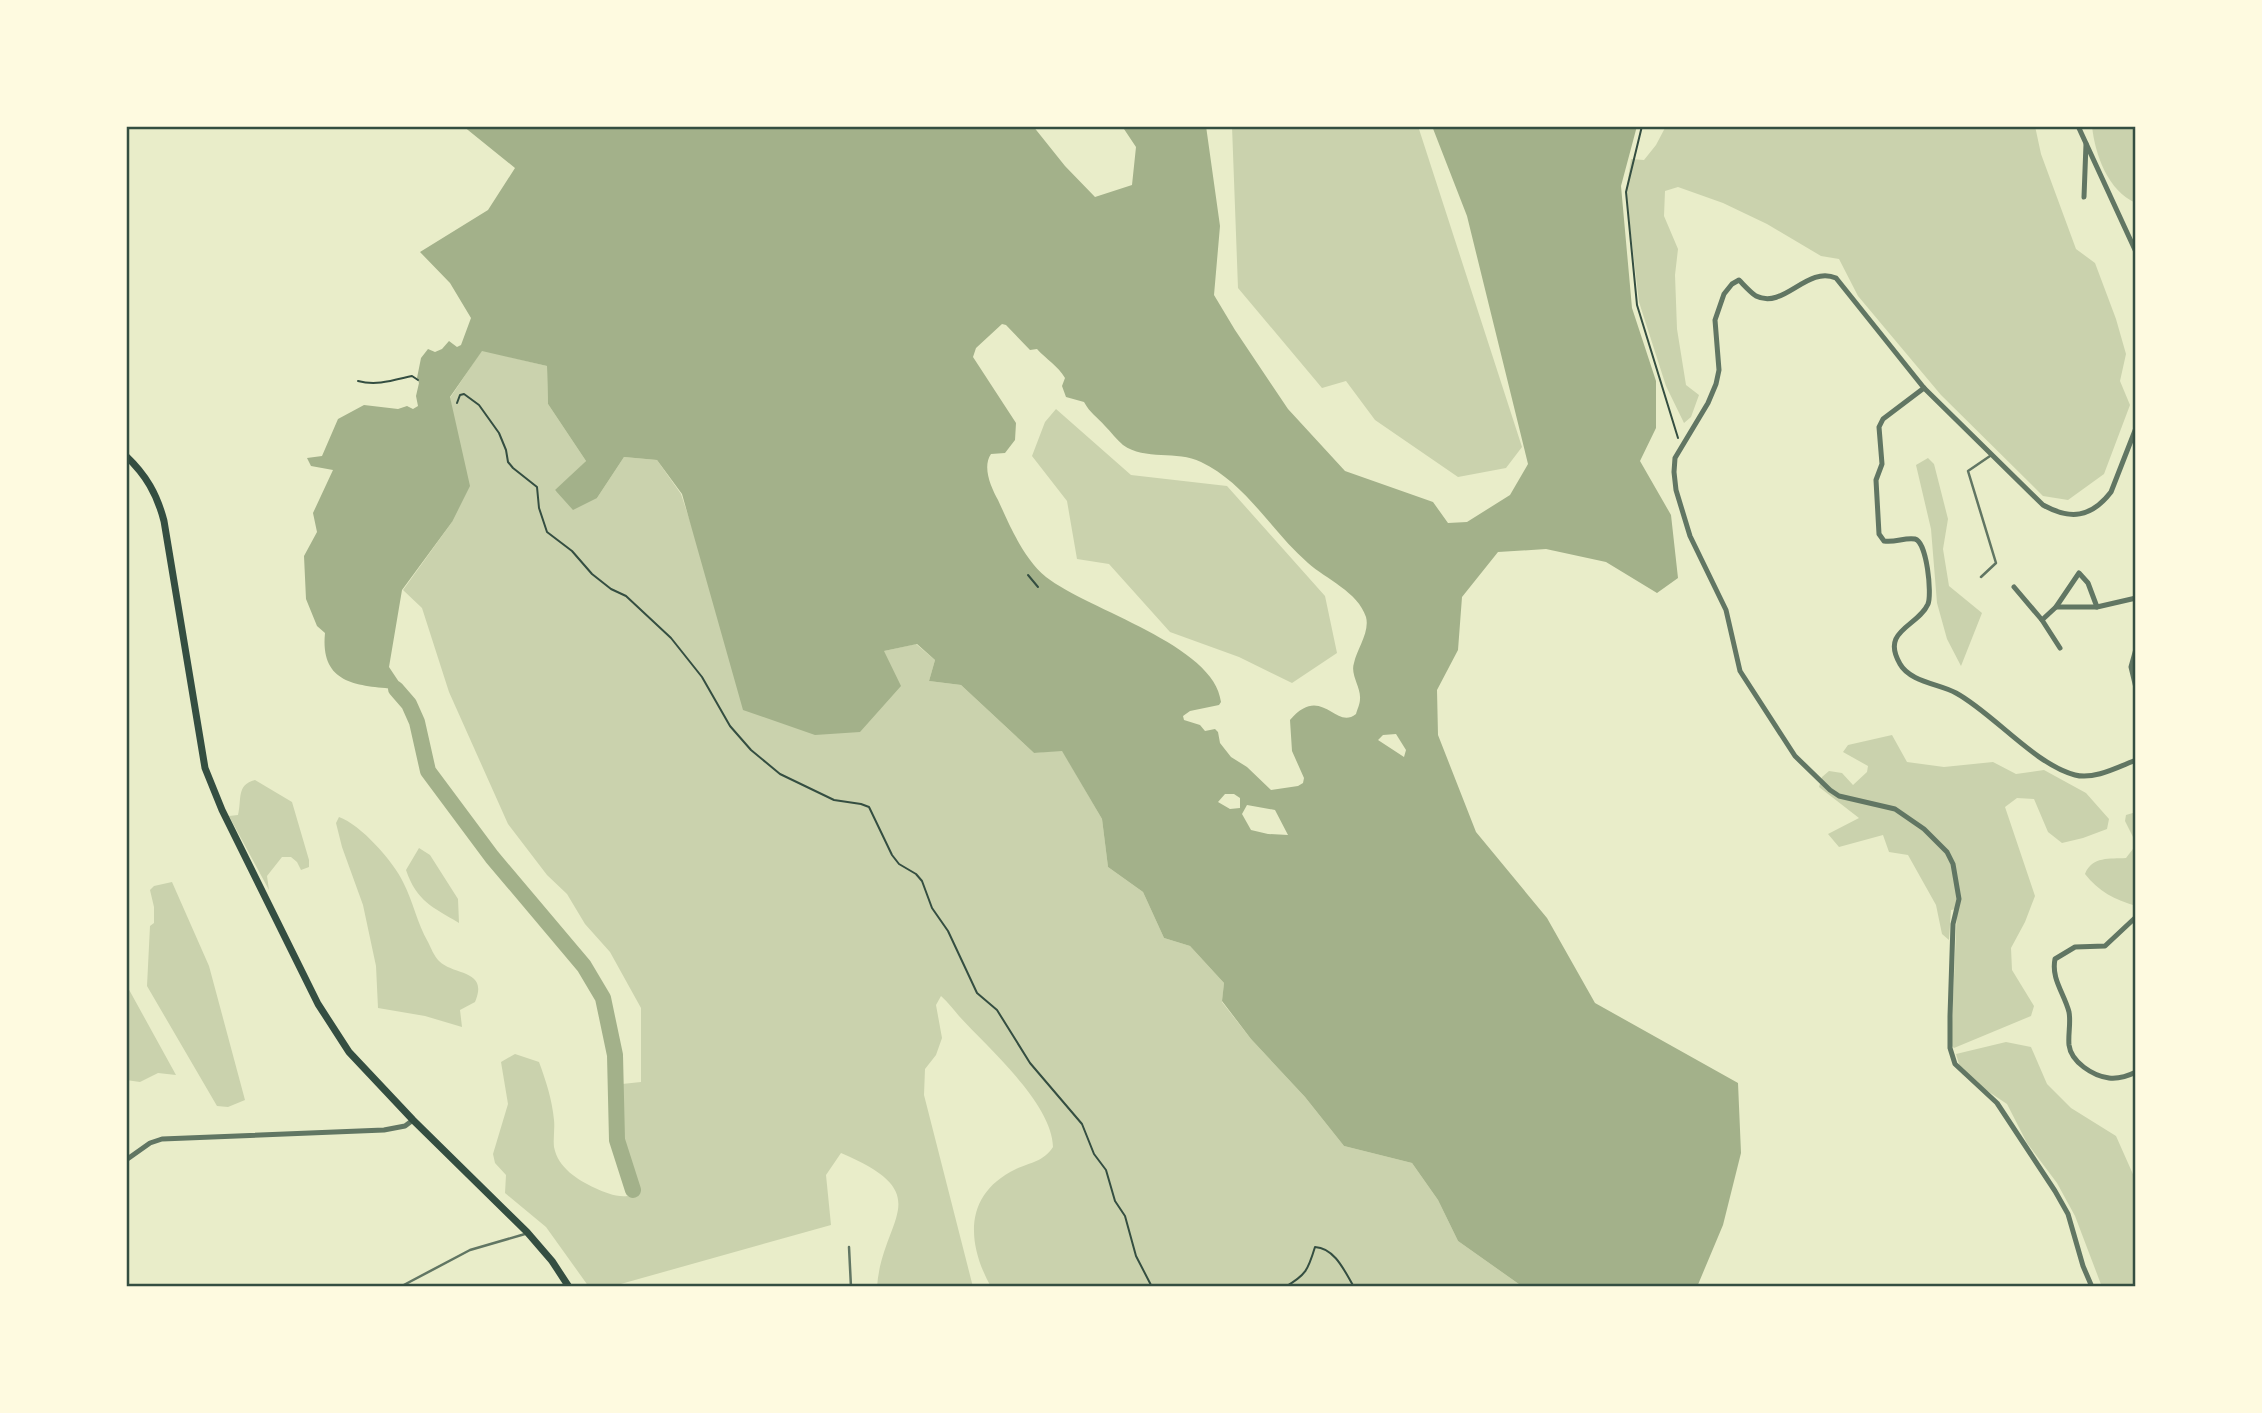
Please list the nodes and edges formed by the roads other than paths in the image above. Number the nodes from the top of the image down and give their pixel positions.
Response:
1 (2078, 126) edge
2 (2086, 144) junction
3 (2084, 197) dead end
4 (2136, 252) edge
5 (1924, 388) junction
6 (2136, 428) edge
7 (2134, 441) edge
8 (1992, 454) junction
9 (126, 456) edge
10 (1981, 577) dead end
11 (2014, 587) dead end
12 (2136, 598) edge
13 (2056, 607) junction
14 (2096, 607) junction
15 (2042, 620) junction
16 (2060, 648) dead end
17 (2136, 649) edge
18 (2136, 688) edge
19 (2136, 760) edge
20 (2136, 917) edge
21 (2136, 1072) edge
22 (413, 1120) junction
23 (126, 1160) edge
24 (527, 1232) junction
25 (849, 1247) dead end
26 (400, 1287) edge
27 (569, 1287) edge
28 (851, 1287) edge
29 (2092, 1287) edge

1 - 2 street
2 - 3 street
2 - 4 street
5 - 8 street
5 - 19 street
5 - 29 street
6 - 7 street
7 - 8 street
8 - 10 lane
9 - 22 main road
11 - 15 street
12 - 14 street
13 - 14 street
13 - 14 street
13 - 15 street
15 - 16 street
17 - 18 street
20 - 21 street
22 - 23 street
22 - 24 main road
24 - 26 lane
24 - 27 main road
25 - 28 lane

